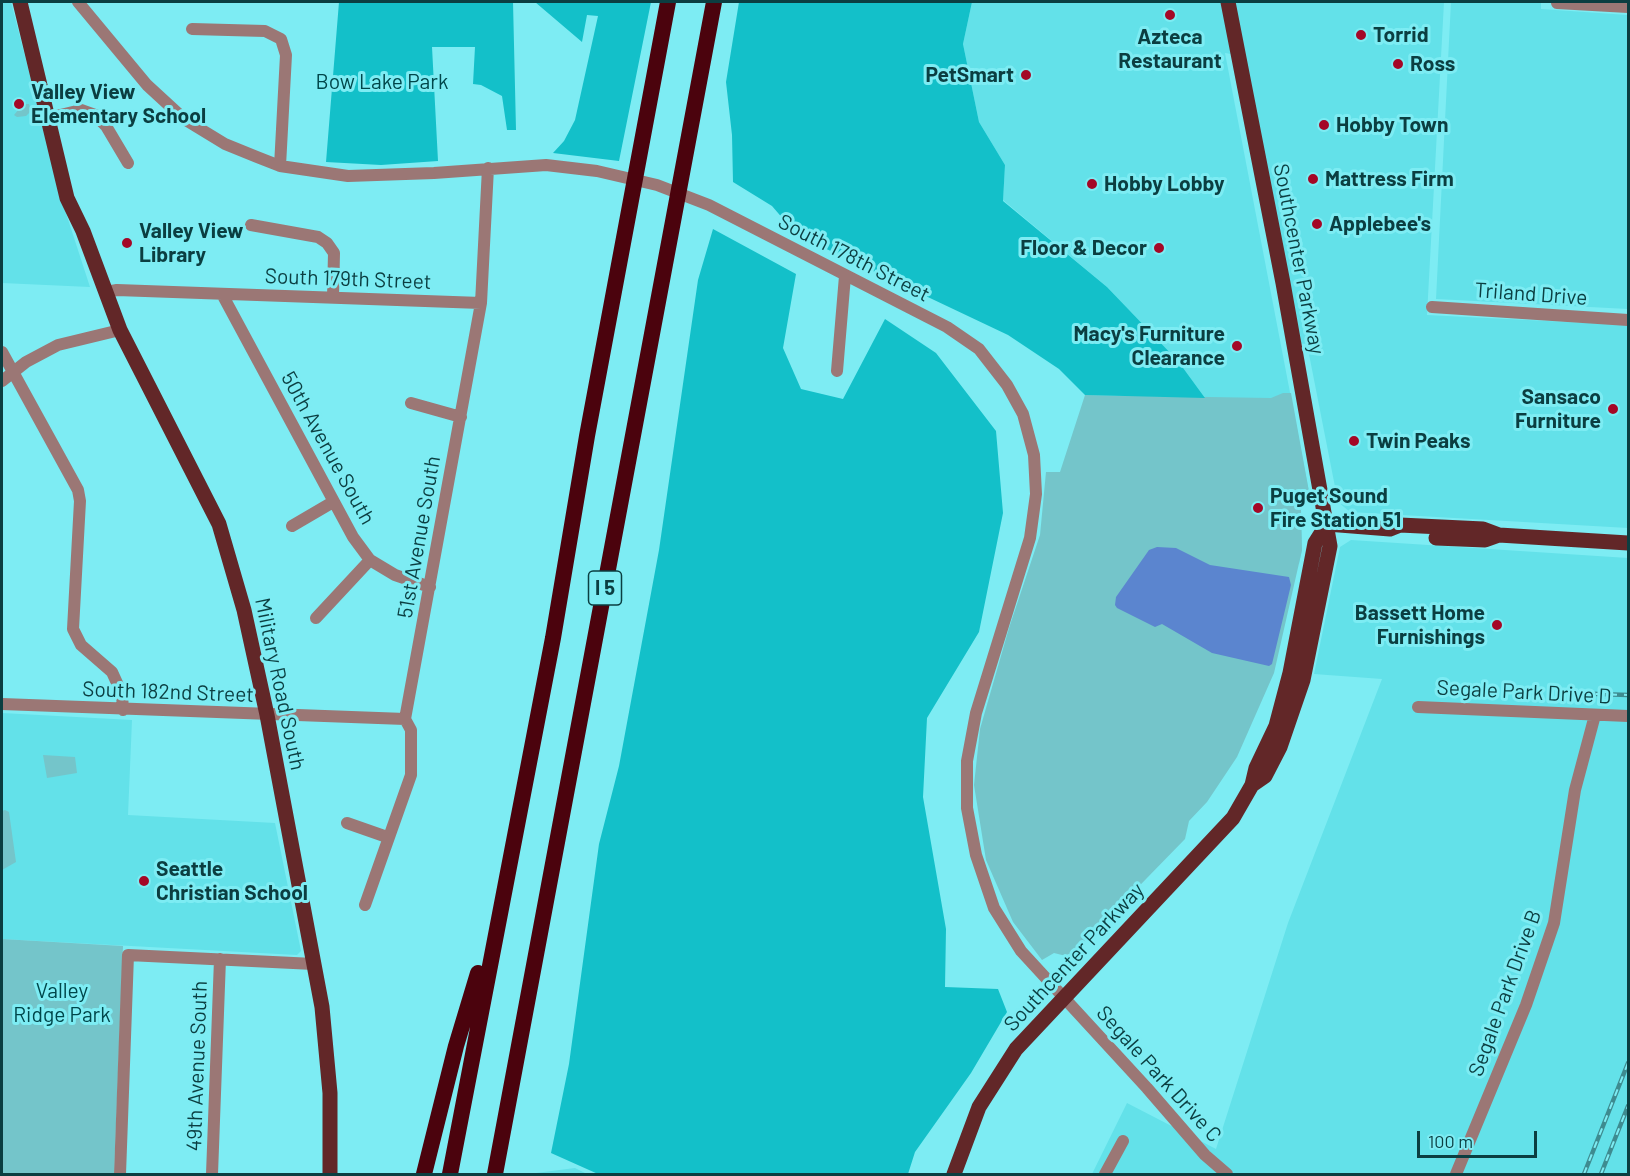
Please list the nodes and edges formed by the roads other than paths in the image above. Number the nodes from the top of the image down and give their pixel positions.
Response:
1 (20, 2) edge
2 (29, 2) edge
3 (78, 2) edge
4 (668, 2) edge
5 (714, 2) edge
6 (1228, 2) edge
7 (1557, 3) dead end
8 (1629, 7) edge
9 (192, 29) dead end
10 (53, 117) junction
11 (128, 163) dead end
12 (280, 166) junction
13 (488, 168) junction
14 (251, 225) dead end
15 (845, 276) junction
16 (106, 292) junction
17 (222, 294) junction
18 (333, 297) junction
19 (481, 303) junction
20 (1432, 307) dead end
21 (1629, 320) edge
22 (120, 330) junction
23 (2, 352) edge
24 (837, 370) dead end
25 (15, 373) junction
26 (2, 381) edge
27 (411, 403) dead end
28 (461, 417) junction
29 (333, 502) junction
30 (1327, 524) junction
31 (292, 526) dead end
32 (1629, 543) edge
33 (370, 560) junction
34 (430, 587) junction
35 (316, 618) dead end
36 (2, 704) edge
37 (1418, 707) dead end
38 (123, 710) junction
39 (267, 715) junction
40 (1595, 715) junction
41 (1629, 716) edge
42 (405, 719) junction
43 (347, 823) dead end
44 (387, 837) junction
45 (502, 895) junction
46 (365, 905) dead end
47 (220, 959) junction
48 (314, 964) junction
49 (1063, 999) junction
50 (1122, 1141) dead end
51 (120, 1174) edge
52 (212, 1174) edge
53 (330, 1174) edge
54 (424, 1174) edge
55 (450, 1174) edge
56 (495, 1174) edge
57 (954, 1174) edge
58 (1105, 1174) edge
59 (1227, 1174) edge
60 (1456, 1174) edge

1 - 10 main road, Military Road South
2 - 10 main road, Military Road South
3 - 12 street, South 178th Street
4 - 45 highway, I 5
5 - 56 highway, I 5
6 - 30 main road, Southcenter Parkway
7 - 8 street
9 - 12 street
10 - 11 street
10 - 16 main road, Military Road South
12 - 13 street, South 178th Street
13 - 15 street, South 178th Street
13 - 19 street, 51st Avenue South
14 - 18 street
15 - 24 street
15 - 49 street, South 178th Street
16 - 17 street, South 179th Street
16 - 22 main road, Military Road South
17 - 18 street, South 179th Street
17 - 29 street, 50th Avenue South
18 - 19 street, South 179th Street
19 - 28 street, 51st Avenue South
20 - 21 street, Triland Drive
22 - 25 street
22 - 39 main road, Military Road South
23 - 25 street
25 - 26 street
25 - 38 street
27 - 28 street
28 - 34 street, 51st Avenue South
29 - 31 street
29 - 33 street, 50th Avenue South
30 - 32 main road
30 - 49 main road, Southcenter Parkway
33 - 34 street, 50th Avenue South
33 - 35 street
34 - 42 street, 51st Avenue South
36 - 38 street, South 182nd Street
37 - 40 street, Segale Park Drive D
38 - 39 street, South 182nd Street
39 - 42 street, South 182nd Street
39 - 48 main road, Military Road South
40 - 41 street, Segale Park Drive D
40 - 60 street, Segale Park Drive B
42 - 44 street, 51st Avenue South
43 - 44 street
44 - 46 street, 51st Avenue South
45 - 54 highway
45 - 55 highway, I 5
47 - 48 street
47 - 51 street
47 - 52 street, 49th Avenue South
48 - 53 main road, Military Road South
49 - 57 main road, Southcenter Parkway
49 - 59 street, Segale Park Drive C
50 - 58 street

